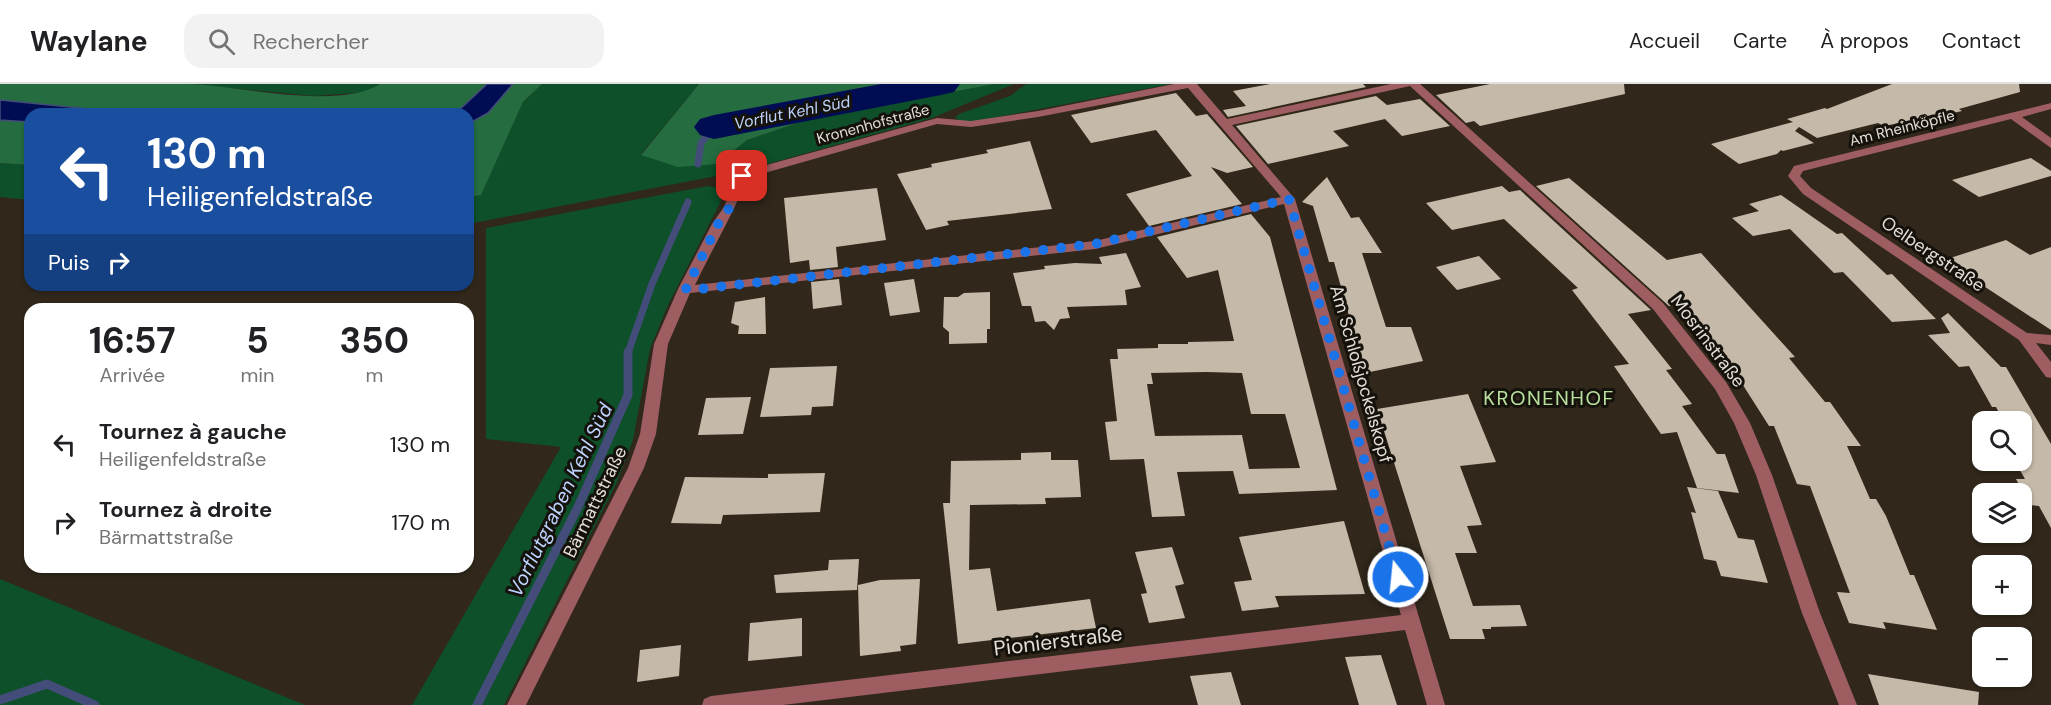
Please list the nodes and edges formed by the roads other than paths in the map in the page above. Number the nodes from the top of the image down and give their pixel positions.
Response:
1 (1191, 84) edge
2 (1407, 84) edge
3 (1413, 84) edge
4 (2051, 106) edge
5 (2013, 115) junction
6 (1223, 123) junction
7 (2051, 144) edge
8 (1798, 170) joint
9 (742, 176) joint
10 (1289, 199) junction
11 (686, 289) junction
12 (2024, 337) junction
13 (2051, 340) edge
14 (2051, 373) edge
15 (1411, 622) junction
16 (516, 705) edge
17 (711, 705) edge
18 (1436, 705) edge
19 (1848, 705) edge

1 - 6 street, Am Schloßjockelskopf
1 - 9 street, Kronenhofstraße
2 - 6 street
3 - 19 street, Mosrinstraße
4 - 5 street, Am Rheinköpfle
5 - 7 street
5 - 8 street, Am Rheinköpfle
6 - 10 street, Am Schloßjockelskopf
8 - 12 street, Oelbergstraße
9 - 11 street, Bärmattstraße
10 - 11 street
10 - 15 street, Am Schloßjockelskopf
11 - 16 street, Bärmattstraße
12 - 13 street
12 - 14 street, Oelbergstraße
15 - 17 street, Pionierstraße
15 - 18 street, Am Schloßjockelskopf

